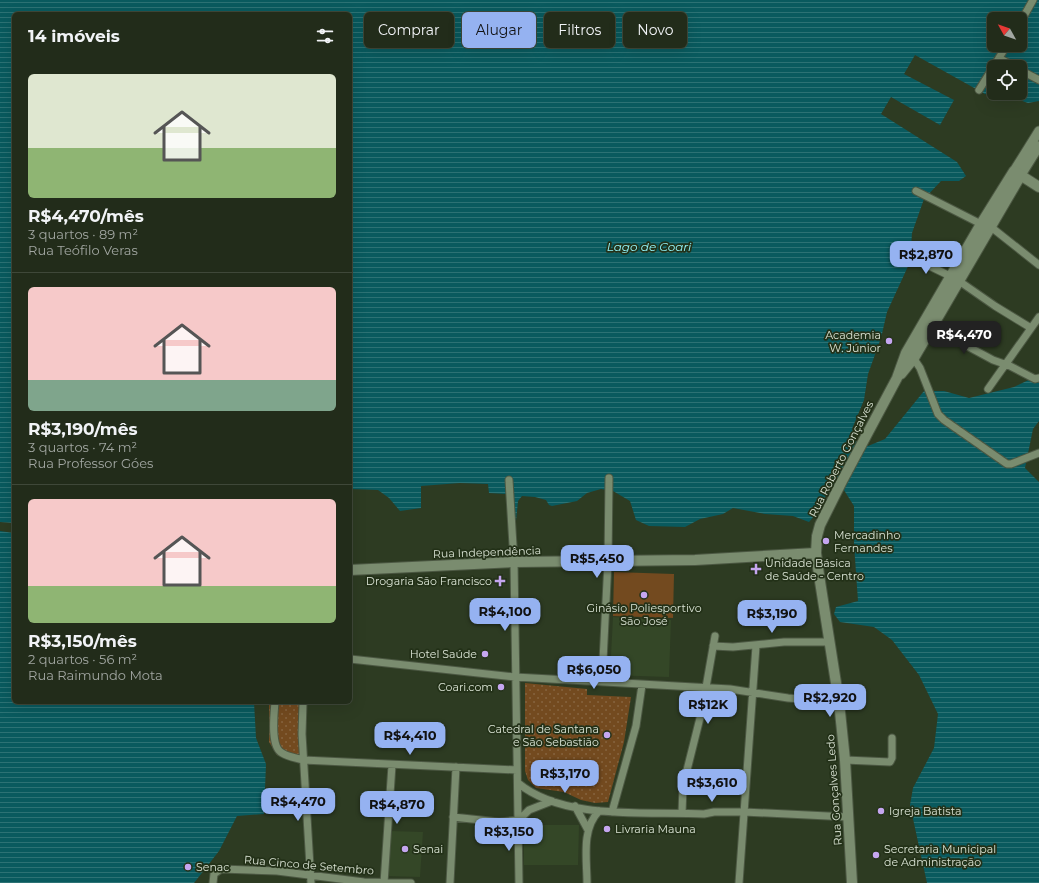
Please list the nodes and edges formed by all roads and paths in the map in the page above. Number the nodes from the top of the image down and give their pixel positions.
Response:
1 (1033, 0) edge
2 (1026, 12) edge
3 (1003, 52) edge
4 (999, 58) junction
5 (1003, 60) edge
6 (1027, 74) edge
7 (1039, 80) edge
8 (979, 90) dead end
9 (1039, 131) edge
10 (1039, 146) edge
11 (1017, 173) junction
12 (1039, 187) edge
13 (916, 191) dead end
14 (981, 224) junction
15 (991, 227) junction
16 (911, 257) dead end
17 (1039, 265) edge
18 (954, 278) junction
19 (1039, 317) edge
20 (932, 327) junction
21 (1032, 328) junction
22 (910, 355) junction
23 (1005, 364) junction
24 (1039, 378) edge
25 (988, 389) dead end
26 (1039, 452) edge
27 (609, 478) dead end
28 (509, 480) dead end
29 (816, 553) junction
30 (608, 561) junction
31 (514, 562) junction
32 (352, 570) edge
33 (715, 636) dead end
34 (830, 642) junction
35 (713, 646) junction
36 (756, 646) junction
37 (352, 659) edge
38 (515, 677) junction
39 (602, 681) junction
40 (642, 684) junction
41 (706, 688) junction
42 (753, 692) junction
43 (839, 702) junction
44 (275, 704) edge
45 (303, 704) edge
46 (892, 738) dead end
47 (304, 760) junction
48 (845, 760) junction
49 (392, 765) junction
50 (456, 767) junction
51 (516, 770) junction
52 (518, 783) junction
53 (552, 800) junction
54 (575, 806) junction
55 (599, 811) junction
56 (612, 812) junction
57 (744, 812) junction
58 (682, 813) junction
59 (453, 817) junction
60 (848, 817) junction
61 (518, 820) junction
62 (588, 830) junction
63 (311, 879) edge
64 (213, 882) edge
65 (384, 883) edge
66 (411, 883) edge
67 (450, 883) edge
68 (519, 883) edge
69 (587, 883) edge
70 (739, 883) edge
71 (852, 883) edge

1 - 2 street
3 - 4 street
4 - 5 street
4 - 8 street
6 - 7 street
9 - 11 street
10 - 11 street
11 - 12 main road
11 - 14 main road
11 - 15 main road
13 - 14 street
14 - 18 main road
15 - 17 street
15 - 18 main road
16 - 18 street
18 - 20 main road
18 - 21 street
18 - 22 main road
19 - 21 street
20 - 22 main road
20 - 23 street
21 - 23 street
22 - 26 street
22 - 29 main road, Rua Roberto Gonçalves
23 - 24 street
23 - 25 street
27 - 30 street
28 - 31 street
29 - 30 main road, Rua Independência
29 - 34 main road, Rua Gonçalves Ledo
30 - 31 main road, Rua Independência
30 - 39 street
31 - 32 main road, Rua Independência
31 - 38 street
33 - 35 street
34 - 36 street
34 - 43 main road, Rua Gonçalves Ledo
35 - 36 street
35 - 41 street
36 - 42 street
37 - 38 street
38 - 39 street
38 - 51 street
39 - 40 street
40 - 41 street
40 - 56 street
41 - 42 street
41 - 58 street
42 - 43 street
42 - 57 street
43 - 48 main road, Rua Gonçalves Ledo
44 - 47 street
45 - 47 street
46 - 48 street
47 - 49 street
47 - 63 street
48 - 60 main road, Rua Gonçalves Ledo
49 - 50 street
49 - 65 street
50 - 51 street
50 - 59 street
51 - 52 street
52 - 53 street
52 - 61 street
53 - 54 street
53 - 61 street
54 - 55 street
54 - 62 street
55 - 56 street
55 - 62 street
56 - 58 street
57 - 58 street
57 - 60 street
57 - 70 street
59 - 61 street
59 - 67 street
60 - 71 main road, Rua Gonçalves Ledo
61 - 68 street
62 - 69 street
63 - 64 street, Rua Cinco de Setembro
63 - 65 street, Rua Cinco de Setembro
65 - 66 street, Rua Cinco de Setembro

